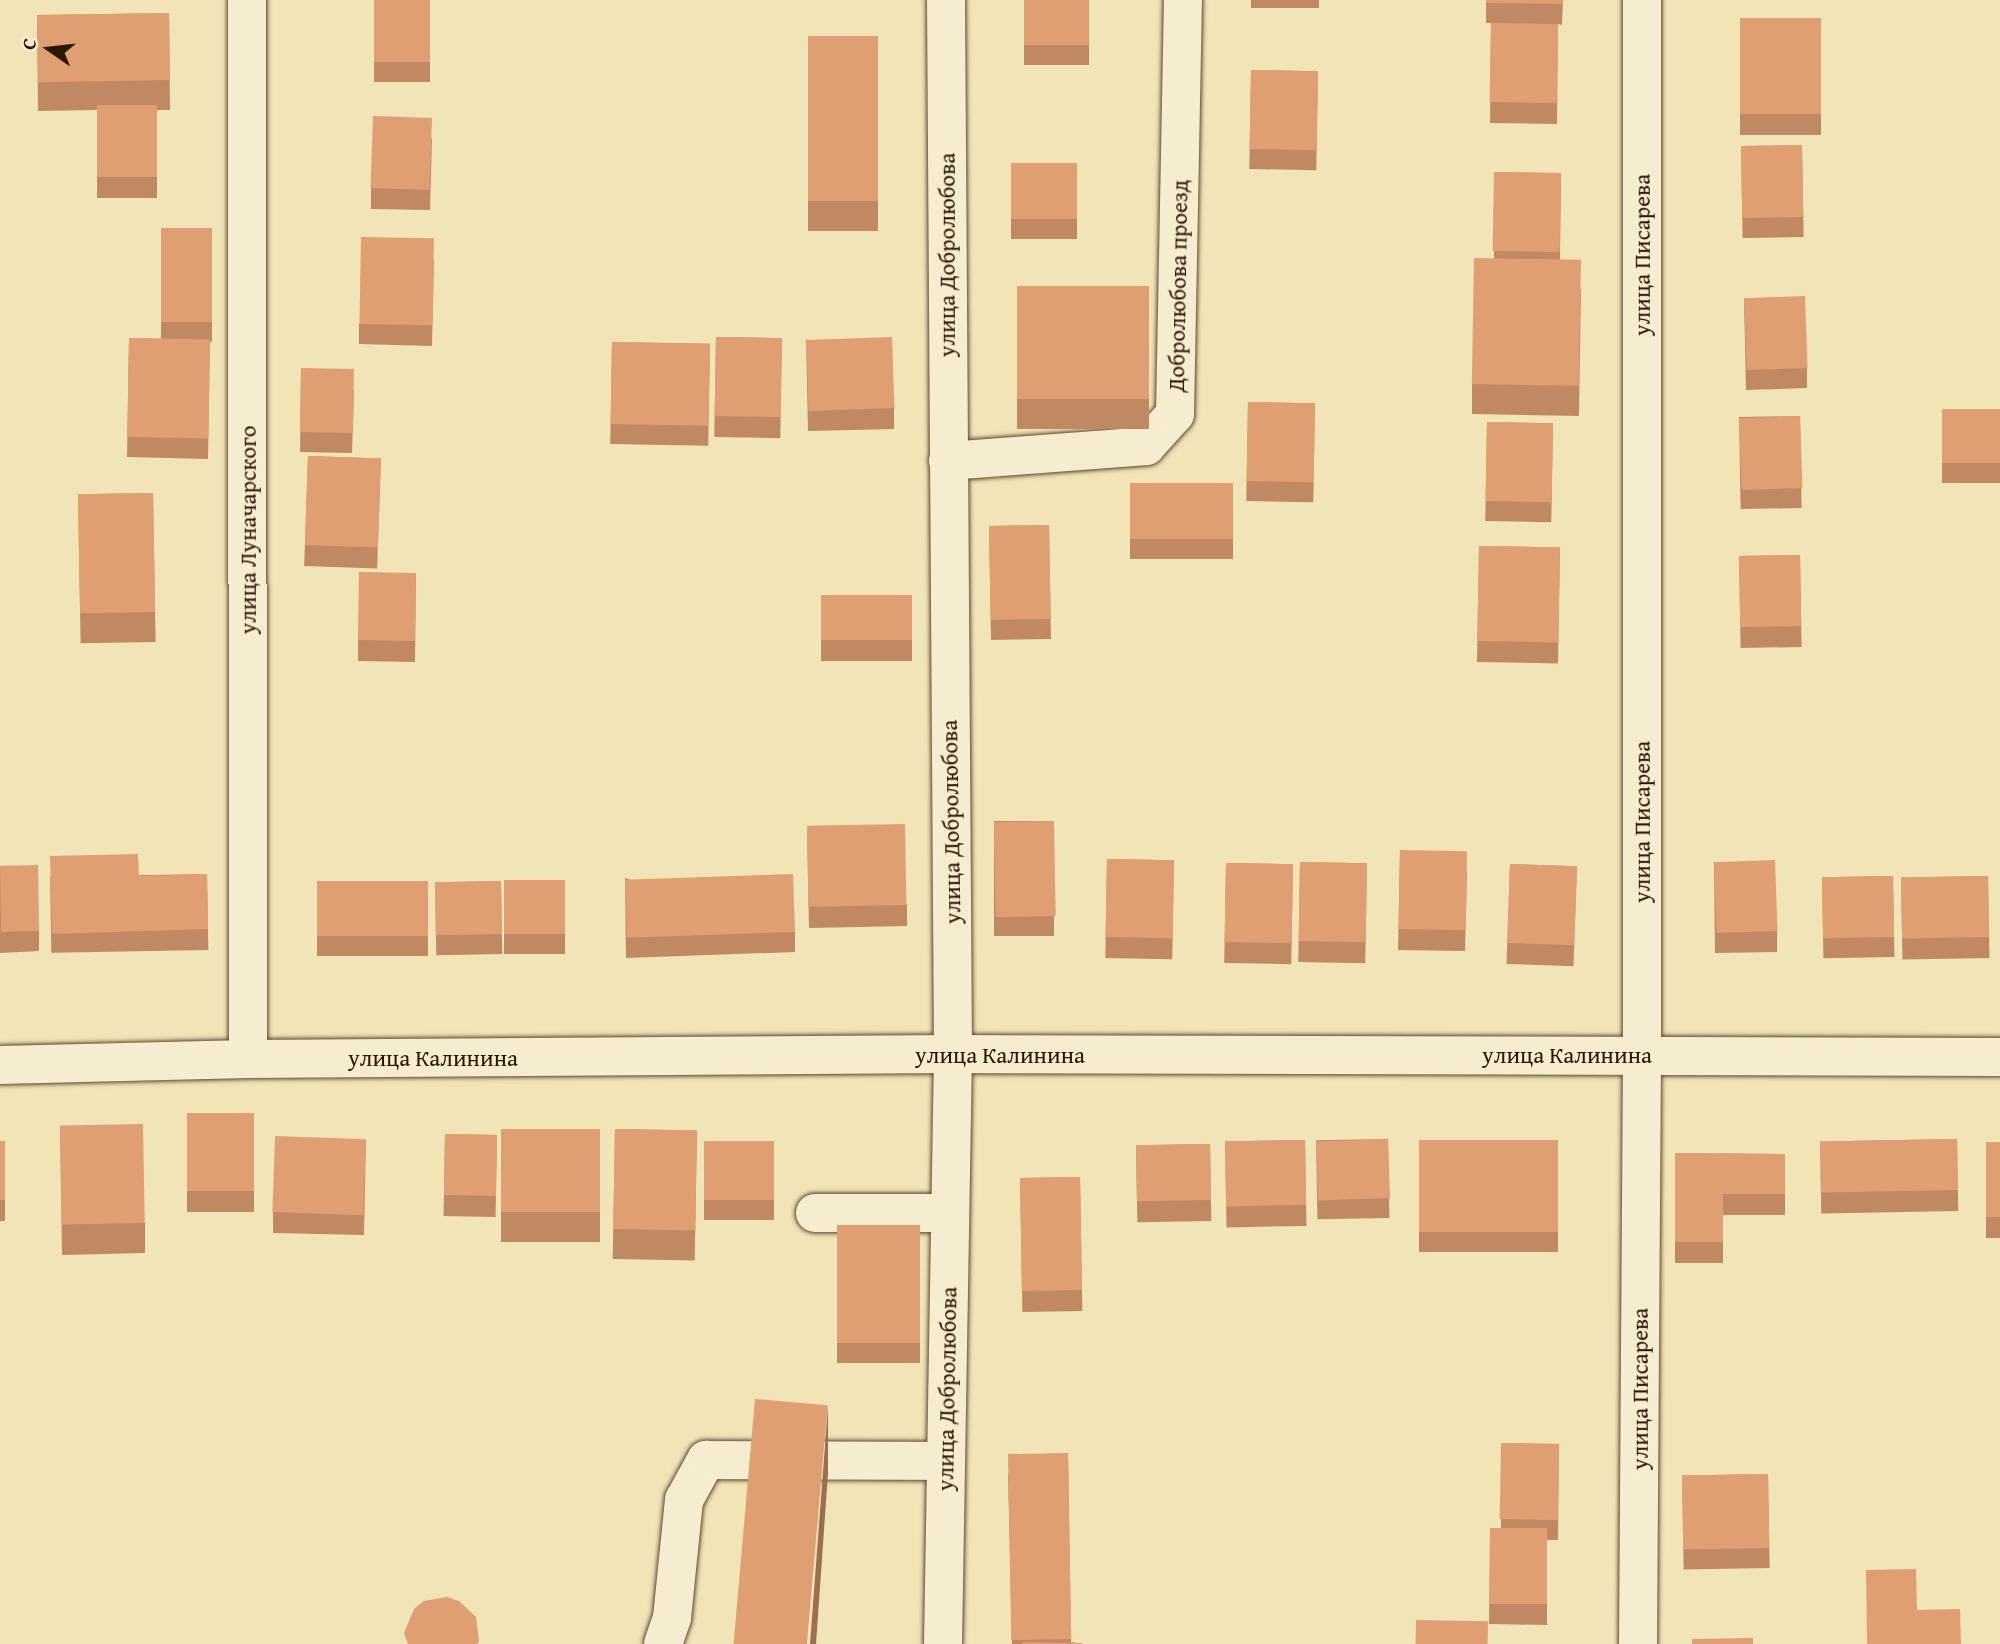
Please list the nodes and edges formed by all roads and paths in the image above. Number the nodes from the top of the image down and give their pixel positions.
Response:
1 (247, 0) edge
2 (946, 0) edge
3 (1183, 0) edge
4 (1642, 0) edge
5 (948, 461) junction
6 (953, 1054) junction
7 (1642, 1055) junction
8 (2000, 1057) edge
9 (248, 1059) junction
10 (0, 1065) edge
11 (815, 1213) dead end
12 (950, 1213) junction
13 (945, 1461) junction
14 (663, 1644) edge
15 (943, 1644) edge
16 (1638, 1644) edge

1 - 9 street, улица Луначарского
2 - 5 street, улица Добролюбова
3 - 5 street, Добролюбова проезд
4 - 7 street, улица Писарева
5 - 6 street, улица Добролюбова
6 - 7 street, улица Калинина
6 - 9 street, улица Калинина
6 - 12 street, улица Добролюбова
7 - 8 street, улица Калинина
7 - 16 street, улица Писарева
9 - 10 street, улица Калинина
11 - 12 street
12 - 13 street, улица Добролюбова
13 - 14 street
13 - 15 street, улица Добролюбова

